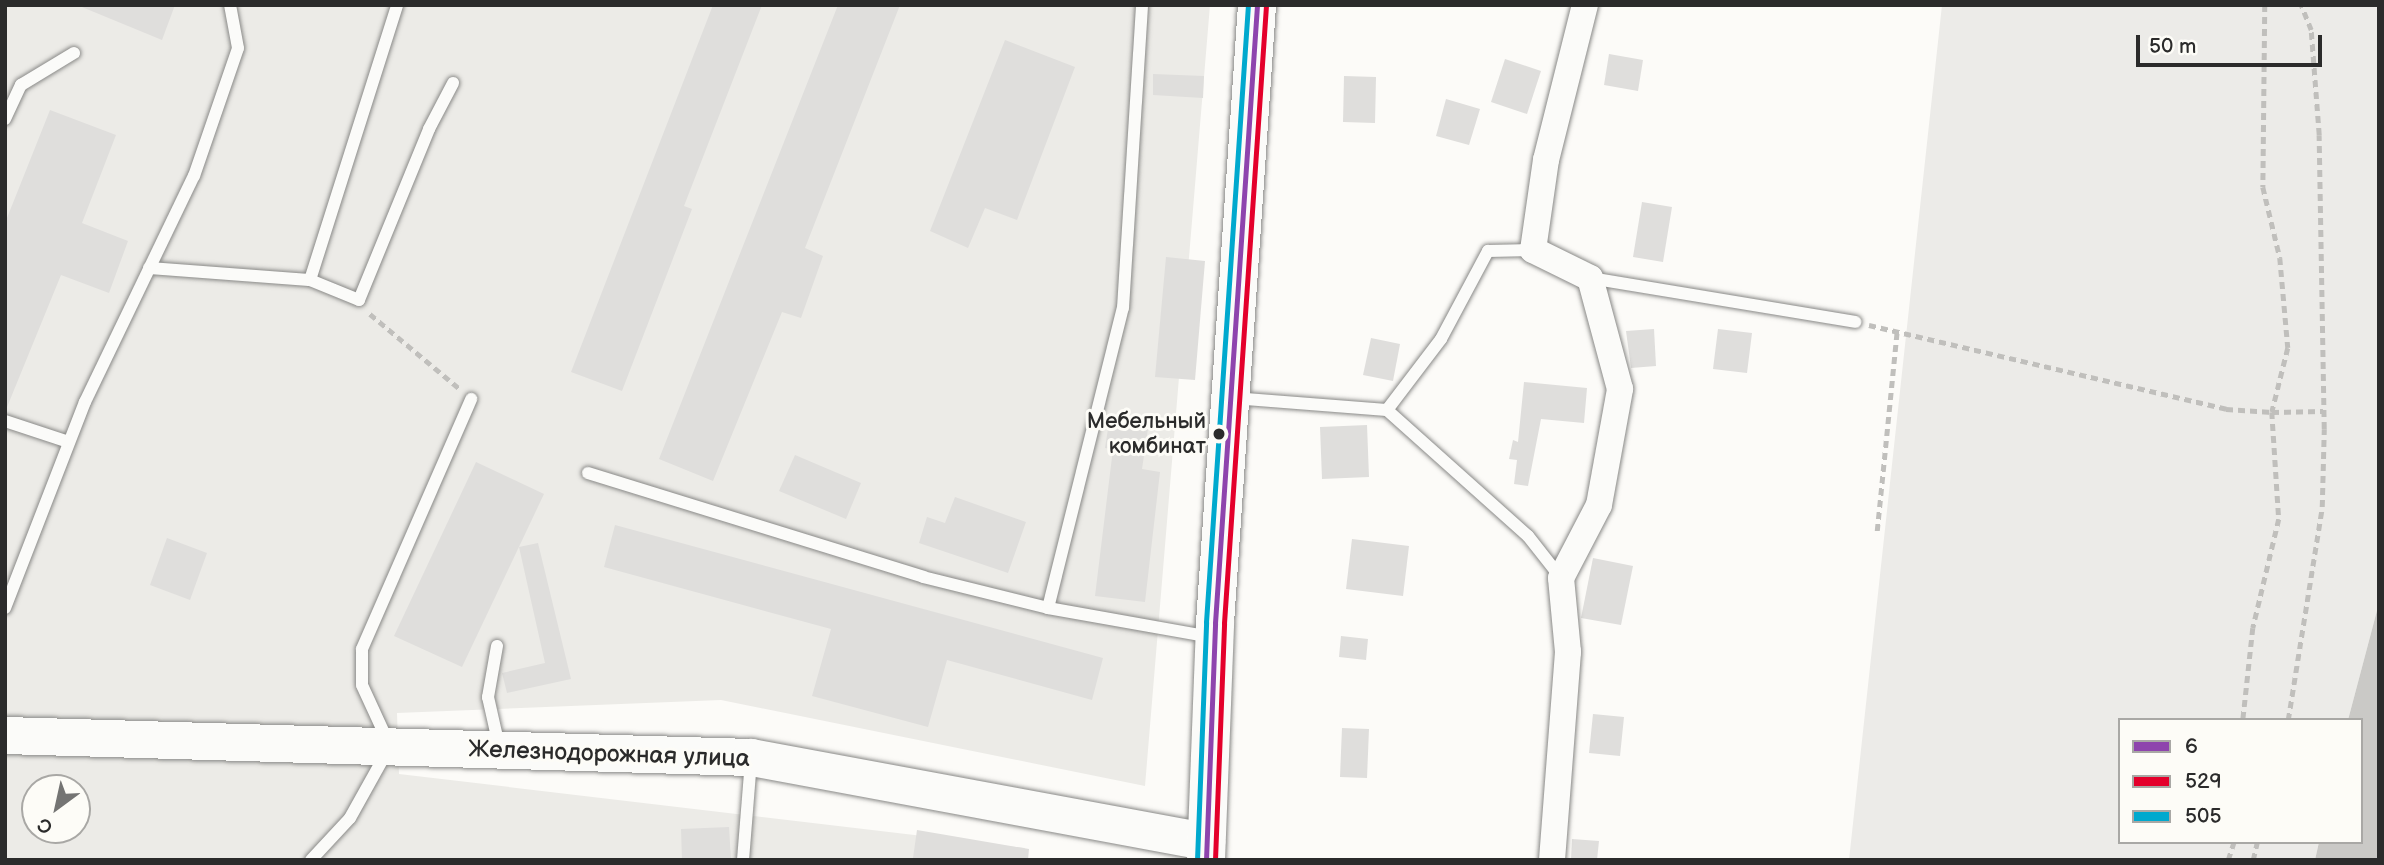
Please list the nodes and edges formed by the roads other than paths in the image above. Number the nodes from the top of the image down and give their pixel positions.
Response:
1 (230, 5) edge
2 (397, 5) edge
3 (1142, 5) edge
4 (1257, 5) edge
5 (1585, 5) edge
6 (74, 53) dead end
7 (453, 83) dead end
8 (5, 119) edge
9 (1533, 250) junction
10 (149, 268) junction
11 (1590, 278) junction
12 (310, 280) junction
13 (1855, 322) road end
14 (1229, 398) junction
15 (471, 399) road end
16 (1387, 410) junction
17 (5, 421) edge
18 (69, 442) junction
19 (588, 473) dead end
20 (1561, 578) junction
21 (5, 608) edge
22 (1048, 608) junction
23 (1214, 637) junction
24 (497, 646) dead end
25 (5, 735) edge
26 (390, 746) junction
27 (499, 750) junction
28 (751, 757) junction
29 (1206, 851) edge
30 (311, 860) edge
31 (743, 860) edge
32 (1552, 860) edge

1 - 10 lane
2 - 12 lane
3 - 22 lane
4 - 14 main road
5 - 9 street
6 - 8 lane
7 - 12 lane
9 - 11 street
9 - 16 lane
10 - 12 lane
10 - 18 lane
11 - 13 lane
11 - 20 street
14 - 16 lane
14 - 23 main road
15 - 26 lane
16 - 20 lane
17 - 18 lane
18 - 21 lane
19 - 22 lane
20 - 32 street
22 - 23 lane
23 - 29 main road
24 - 27 lane
25 - 26 street, Железнодорожная улица
26 - 27 street, Железнодорожная улица
26 - 30 lane
27 - 28 street, Железнодорожная улица
28 - 29 street, Железнодорожная улица
28 - 31 lane

